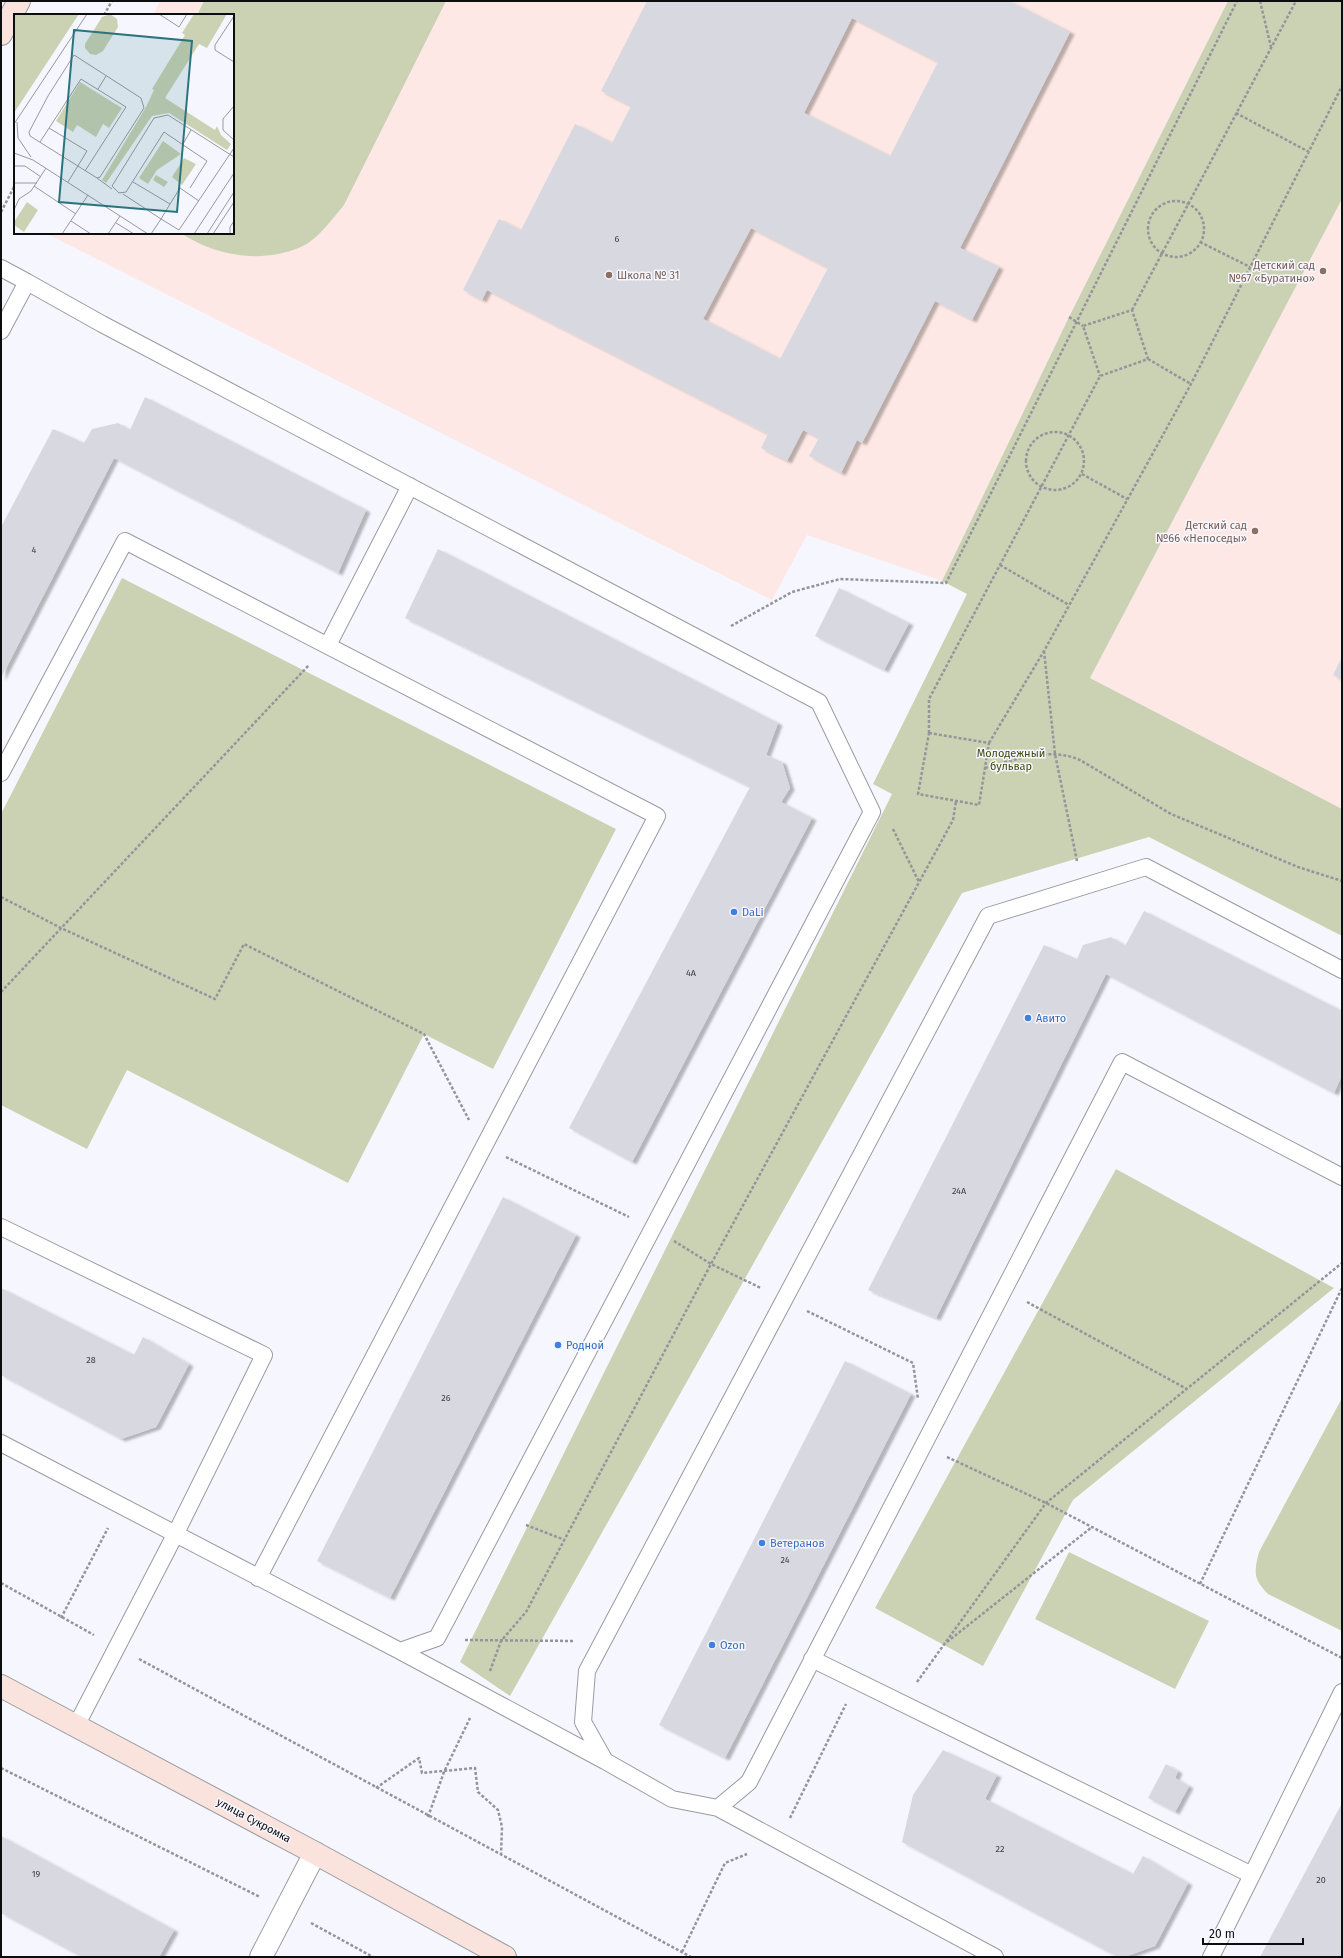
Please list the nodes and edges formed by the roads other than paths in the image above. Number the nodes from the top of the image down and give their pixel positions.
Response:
1 (19, 1) edge
2 (1, 34) edge
3 (1, 268) edge
4 (27, 282) junction
5 (1, 331) edge
6 (410, 486) junction
7 (328, 646) junction
8 (1, 773) edge
9 (1342, 970) edge
10 (1342, 1176) edge
11 (1, 1227) edge
12 (1, 1443) edge
13 (175, 1535) junction
14 (258, 1578) junction
15 (400, 1651) junction
16 (812, 1659) junction
17 (1, 1686) edge
18 (1342, 1692) edge
19 (76, 1726) junction
20 (605, 1761) junction
21 (718, 1808) junction
22 (316, 1853) junction
23 (1252, 1875) junction
24 (261, 1957) edge
25 (505, 1957) edge
26 (995, 1957) edge
27 (1211, 1957) edge

1 - 2 street
3 - 4 lane
4 - 5 lane
4 - 6 lane
6 - 7 lane
6 - 15 lane
7 - 8 lane
7 - 14 lane
9 - 20 lane
10 - 16 lane
11 - 13 lane
12 - 13 lane
13 - 14 lane
13 - 19 lane
14 - 15 lane
15 - 20 lane
16 - 21 lane
16 - 23 lane
17 - 19 street, улица Сукромка
18 - 23 lane
19 - 22 street, улица Сукромка
20 - 21 lane
21 - 26 lane
22 - 24 street
22 - 25 street, улица Сукромка
23 - 27 lane

